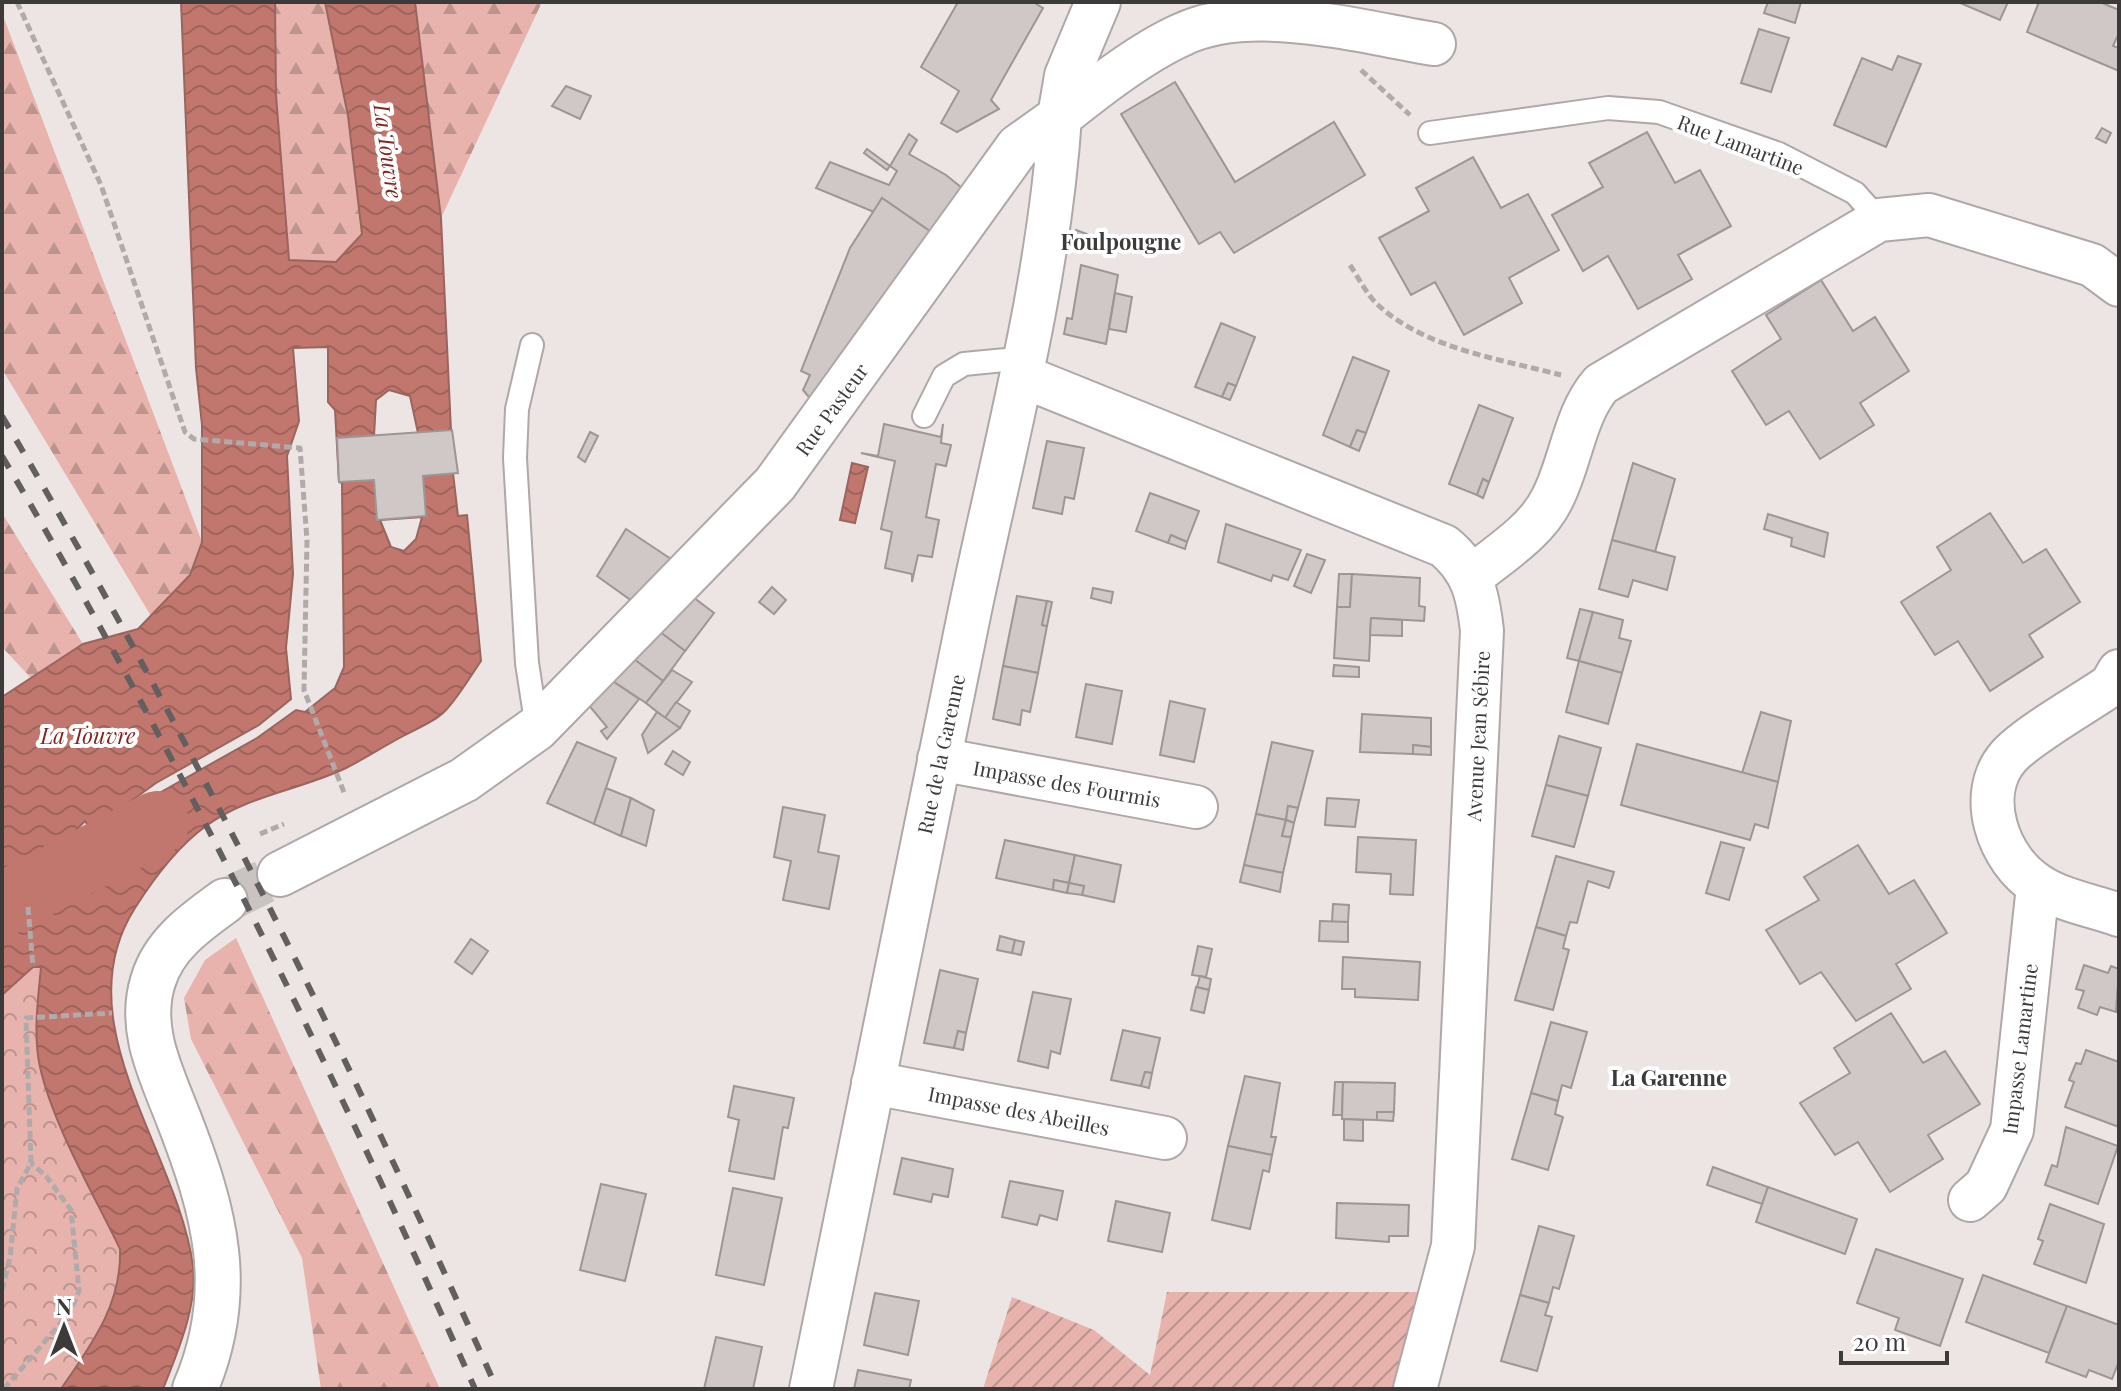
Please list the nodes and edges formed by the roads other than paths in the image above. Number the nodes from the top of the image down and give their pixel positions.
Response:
1 (1090, 20) edge
2 (1434, 44) dead end
3 (1133, 66) junction
4 (1060, 117) junction
5 (1430, 133) road end
6 (1879, 220) junction
7 (2119, 285) edge
8 (532, 345) dead end
9 (1023, 367) junction
10 (924, 416) dead end
11 (1471, 577) junction
12 (2119, 671) edge
13 (537, 728) junction
14 (939, 759) junction
15 (1196, 807) dead end
16 (280, 874) tunnel mouth
17 (2038, 886) junction
18 (225, 901) tunnel mouth
19 (2119, 915) edge
20 (873, 1083) junction
21 (1165, 1138) dead end
22 (1970, 1200) dead end
23 (195, 1389) edge
24 (811, 1389) edge
25 (1415, 1389) edge

1 - 3 street
1 - 4 street
2 - 3 street
3 - 4 street
4 - 9 street, Rue de la Garenne
4 - 13 street, Rue Pasteur
5 - 6 lane, Rue Lamartine
6 - 7 street
6 - 11 street
8 - 13 lane
9 - 10 lane
9 - 11 street, Avenue Jean Sébire
9 - 14 street, Rue de la Garenne
11 - 25 street, Avenue Jean Sébire
12 - 17 street
13 - 16 street, Rue Pasteur
14 - 15 street, Impasse des Fourmis
14 - 20 street, Rue de la Garenne
17 - 19 street
17 - 22 street, Impasse Lamartine
18 - 23 street
20 - 21 street, Impasse des Abeilles
20 - 24 street, Rue de la Garenne

